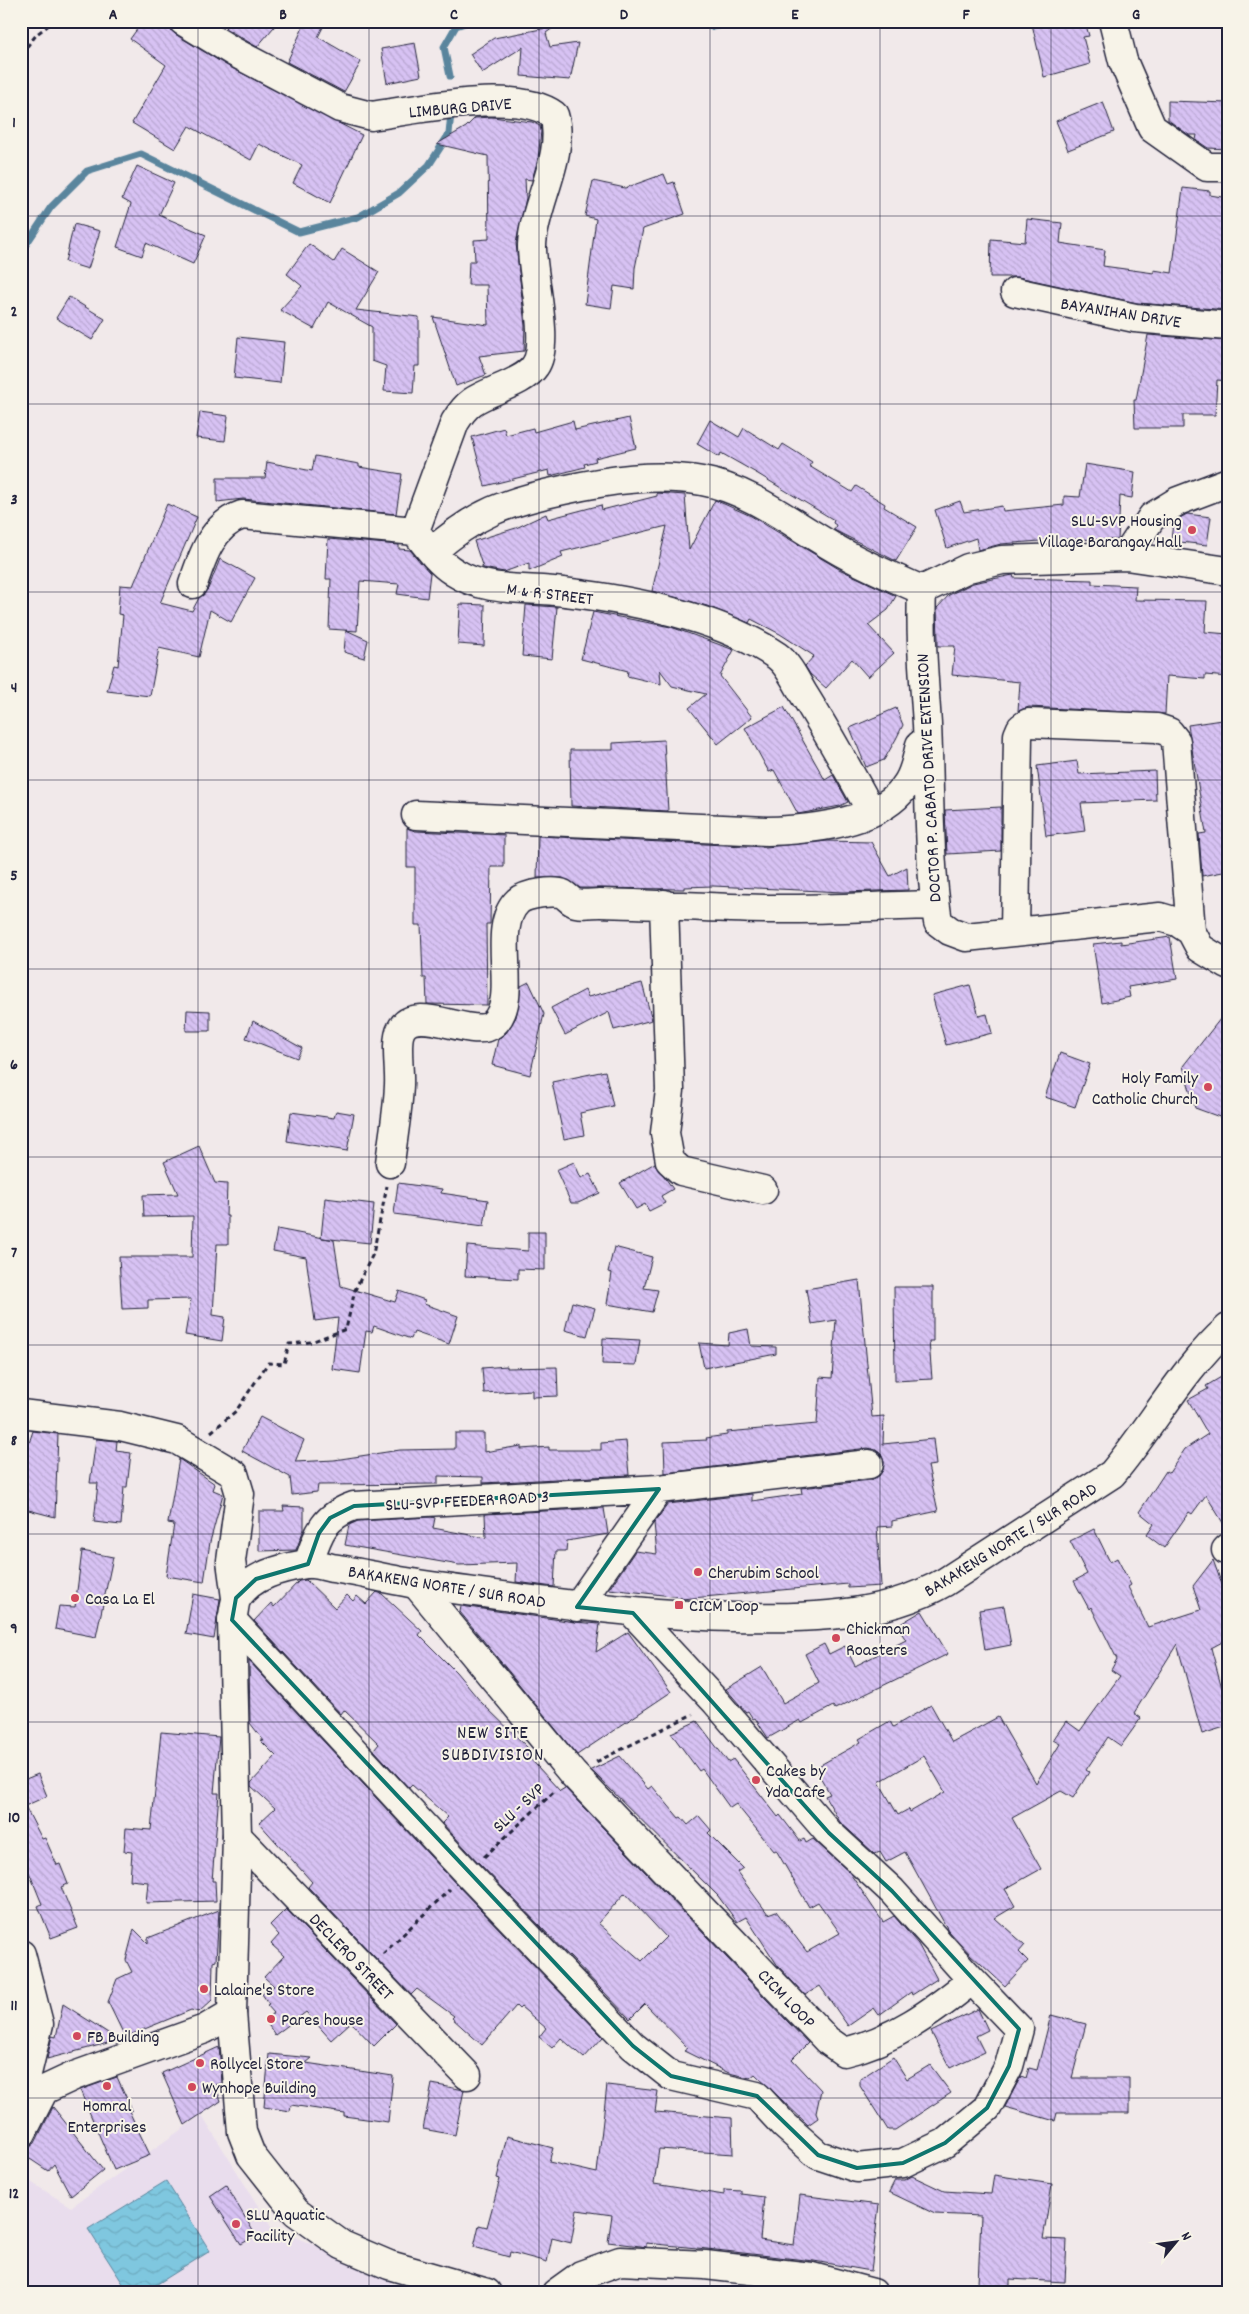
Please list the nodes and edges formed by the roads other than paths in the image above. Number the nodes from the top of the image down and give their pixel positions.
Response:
1 (183, 21) edge
2 (1113, 21) edge
3 (1218, 167) edge
4 (1015, 292) dead end
5 (1228, 326) edge
6 (1228, 482) edge
7 (415, 531) junction
8 (432, 552) junction
9 (1126, 556) junction
10 (1228, 571) edge
11 (193, 584) dead end
12 (922, 590) junction
13 (927, 722) junction
14 (871, 811) junction
15 (416, 814) dead end
16 (664, 904) junction
17 (935, 905) junction
18 (1190, 931) junction
19 (1015, 932) junction
20 (1228, 965) edge
21 (390, 1163) road end
22 (763, 1190) dead end
23 (1228, 1328) edge
24 (21, 1414) edge
25 (869, 1464) dead end
26 (659, 1489) junction
27 (308, 1564) junction
28 (416, 1584) junction
29 (577, 1607) junction
30 (234, 1609) junction
31 (633, 1613) junction
32 (237, 1836) junction
33 (21, 1954) edge
34 (972, 1980) junction
35 (232, 2013) junction
36 (467, 2075) dead end
37 (30, 2084) edge
38 (21, 2135) edge
39 (390, 2265) junction
40 (411, 2293) edge
41 (487, 2293) edge
42 (556, 2293) edge
43 (873, 2293) edge

1 - 7 street, LIMBURG DRIVE
2 - 3 street
4 - 5 street, BAYANIHAN DRIVE
6 - 9 street
7 - 8 street, M & R STREET
7 - 11 street
8 - 12 street
8 - 14 street, M & R STREET
9 - 10 street
9 - 12 street
12 - 13 street, DOCTOR P. CABATO DRIVE EXTENSION
13 - 14 street
13 - 17 street, DOCTOR P. CABATO DRIVE EXTENSION
14 - 15 street
16 - 17 street
16 - 21 street
16 - 22 street
17 - 19 street, DOCTOR P. CABATO DRIVE EXTENSION
18 - 19 street, DOCTOR P. CABATO DRIVE EXTENSION
18 - 19 street
18 - 20 street, DOCTOR P. CABATO DRIVE EXTENSION
23 - 31 street, BAKAKENG NORTE / SUR ROAD
24 - 30 street
25 - 26 street, SLU-SVP FEEDER ROAD 3
26 - 27 street, SLU-SVP FEEDER ROAD 3
26 - 29 street
27 - 28 street, BAKAKENG NORTE / SUR ROAD
27 - 30 street, BAKAKENG NORTE / SUR ROAD
28 - 29 street, BAKAKENG NORTE / SUR ROAD
28 - 34 street, CICM LOOP
29 - 31 street, BAKAKENG NORTE / SUR ROAD
30 - 32 street
30 - 34 street
31 - 34 street
32 - 35 street
32 - 36 street, DECLERO STREET
33 - 37 street
35 - 37 street
35 - 39 street
37 - 38 street
39 - 40 street
39 - 41 street
42 - 43 street

